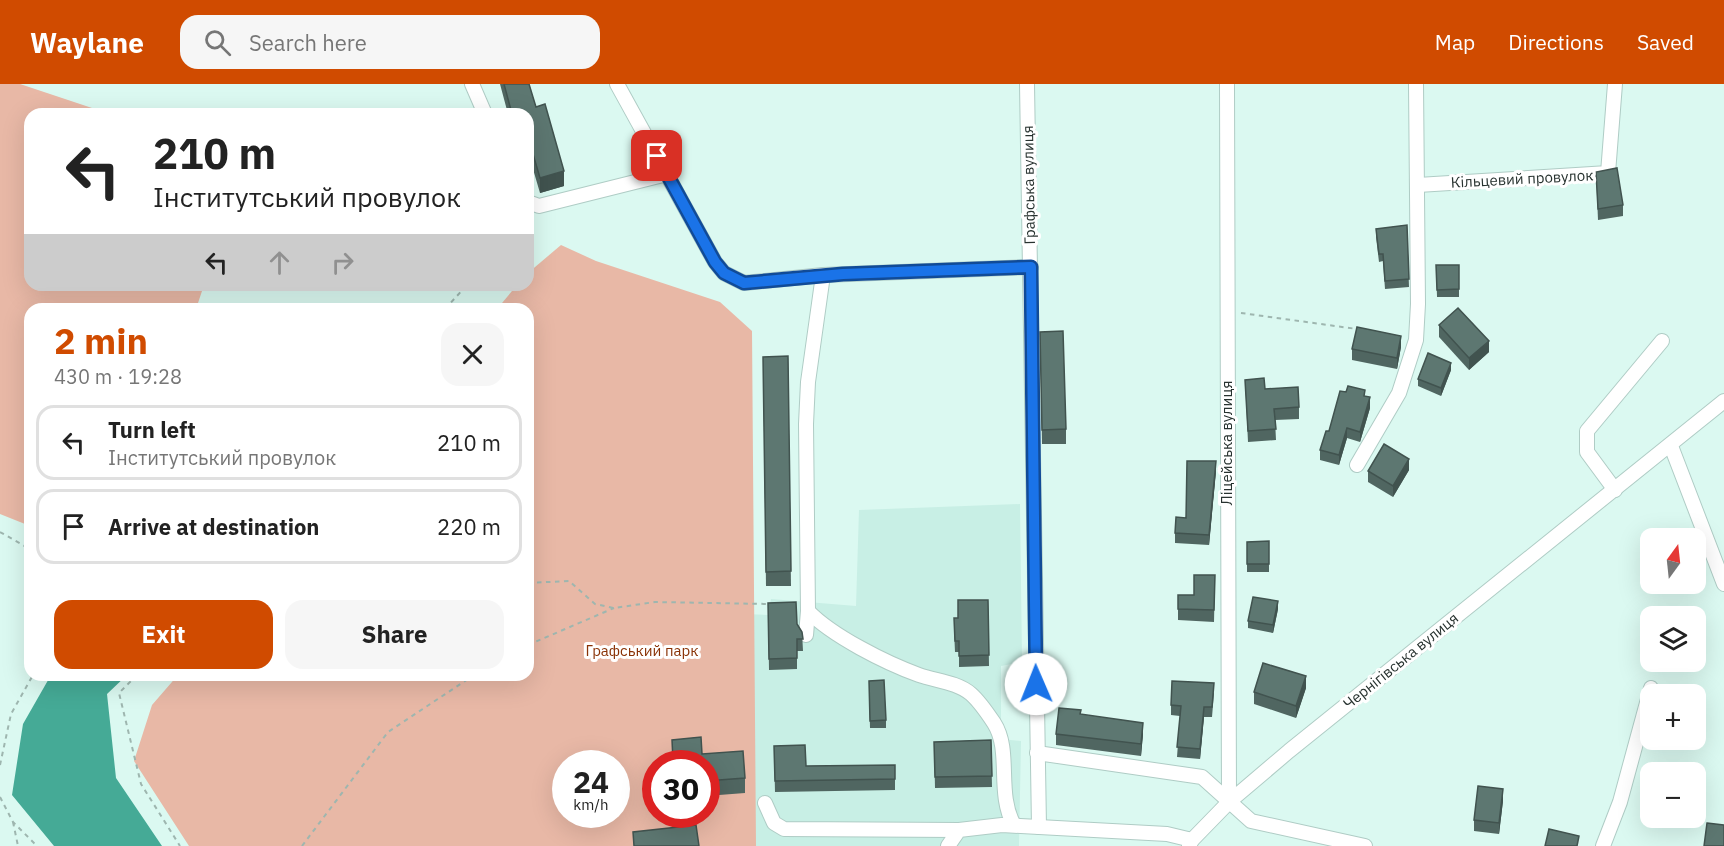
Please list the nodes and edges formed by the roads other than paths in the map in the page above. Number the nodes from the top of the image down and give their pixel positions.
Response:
1 (472, 84) edge
2 (617, 84) edge
3 (1027, 84) edge
4 (1227, 84) edge
5 (1416, 84) edge
6 (1615, 84) edge
7 (482, 108) edge
8 (667, 174) junction
9 (1418, 185) junction
10 (534, 204) edge
11 (1031, 267) junction
12 (823, 276) junction
13 (1662, 341) dead end
14 (1724, 401) edge
15 (1671, 446) junction
16 (1357, 465) dead end
17 (1615, 490) junction
18 (1724, 584) edge
19 (808, 611) junction
20 (806, 634) dead end
21 (1640, 728) edge
22 (1037, 753) junction
23 (1228, 802) junction
24 (765, 803) dead end
25 (1014, 825) junction
26 (1039, 826) junction
27 (959, 830) junction
28 (1190, 843) edge
29 (948, 846) edge
30 (1365, 846) edge
31 (1603, 846) edge

1 - 7 street
2 - 8 street
3 - 11 street, Графська вулиця
4 - 23 street, Ліцейська вулиця
5 - 9 street
6 - 9 street, Кільцевий провулок
8 - 10 street
8 - 12 street
9 - 16 street
11 - 12 street
11 - 22 street, Графська вулиця
12 - 19 street
13 - 17 street
14 - 15 street, Чернігівська вулиця
15 - 17 street, Чернігівська вулиця
15 - 18 street
17 - 23 street, Чернігівська вулиця
19 - 20 street
19 - 25 street
21 - 31 street
22 - 23 street
22 - 26 street, Графська вулиця
23 - 28 street, Чернігівська вулиця
23 - 30 street
24 - 27 street
25 - 26 street
25 - 27 street
26 - 28 street
27 - 29 street

